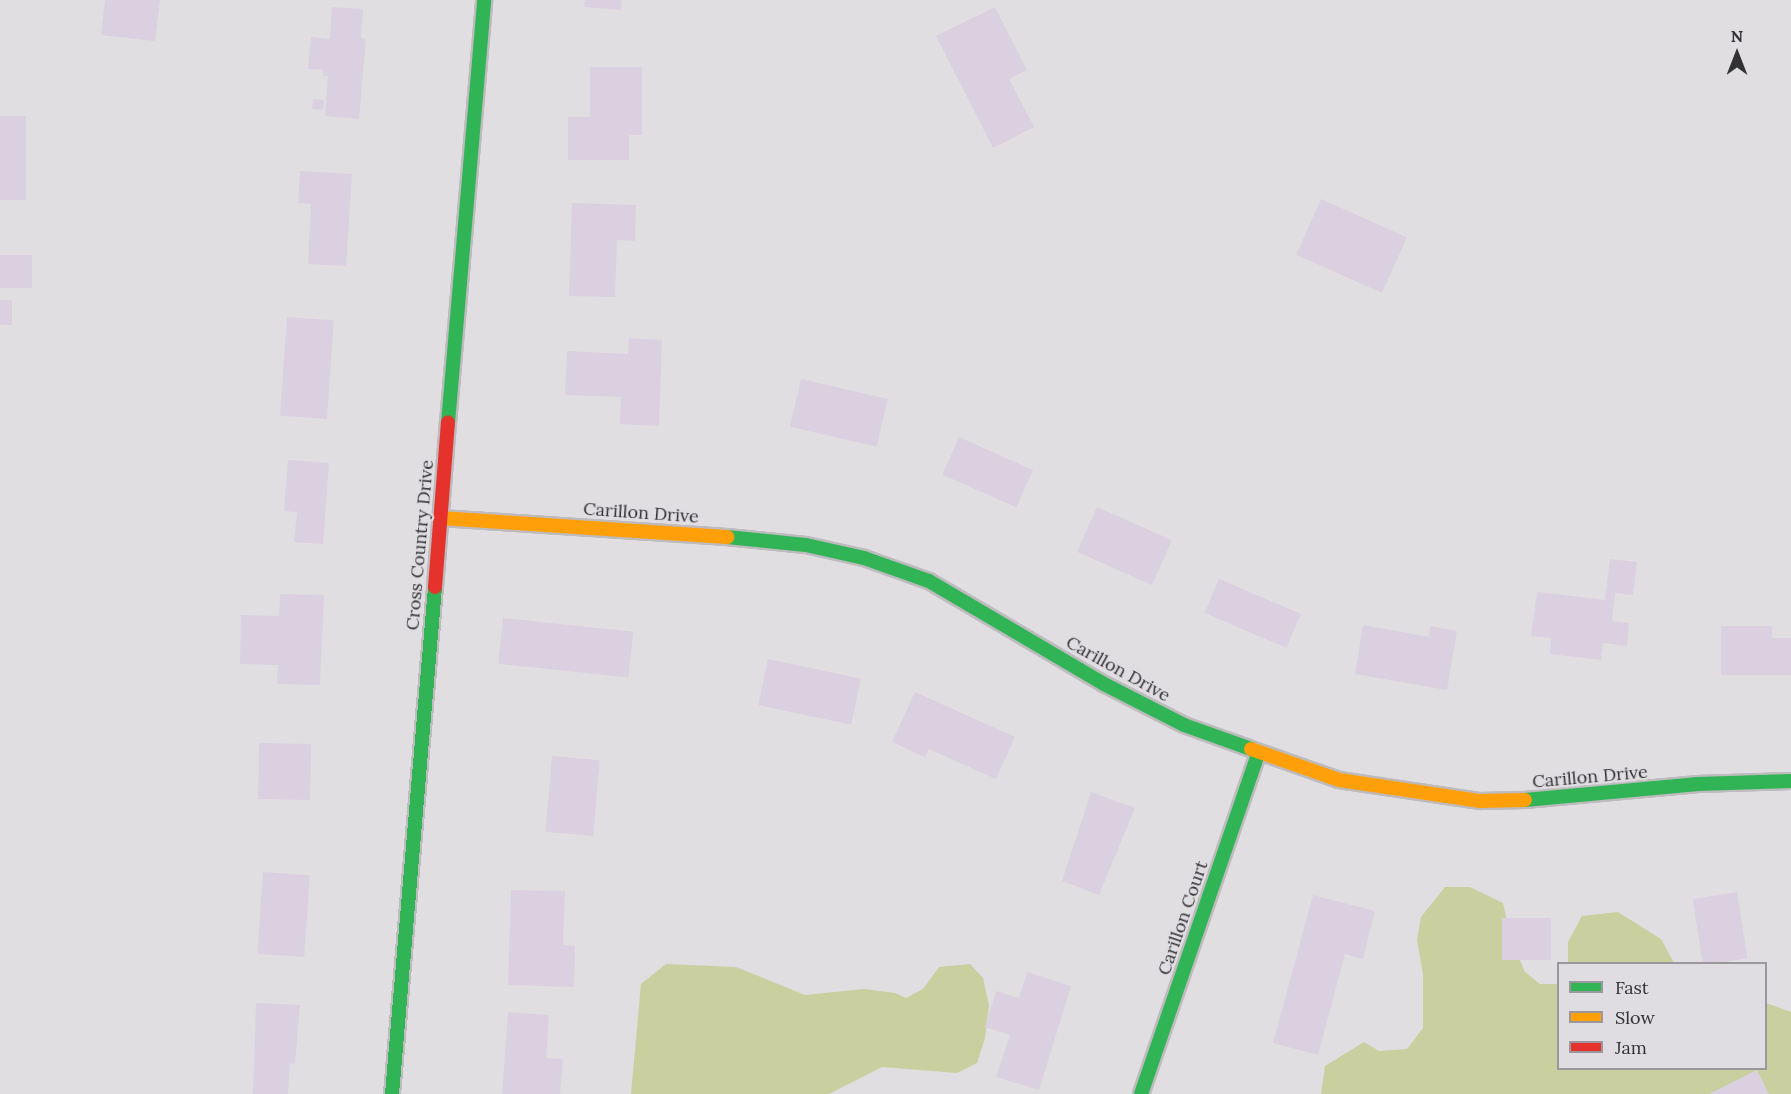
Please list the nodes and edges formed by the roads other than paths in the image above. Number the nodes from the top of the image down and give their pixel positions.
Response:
1 (484, 0) edge
2 (440, 518) junction
3 (1258, 754) junction
4 (1791, 781) edge
5 (392, 1094) edge
6 (1141, 1094) edge

1 - 2 street, Cross Country Drive
2 - 3 street, Carillon Drive
2 - 5 street, Cross Country Drive
3 - 4 street, Carillon Drive
3 - 6 street, Carillon Court

